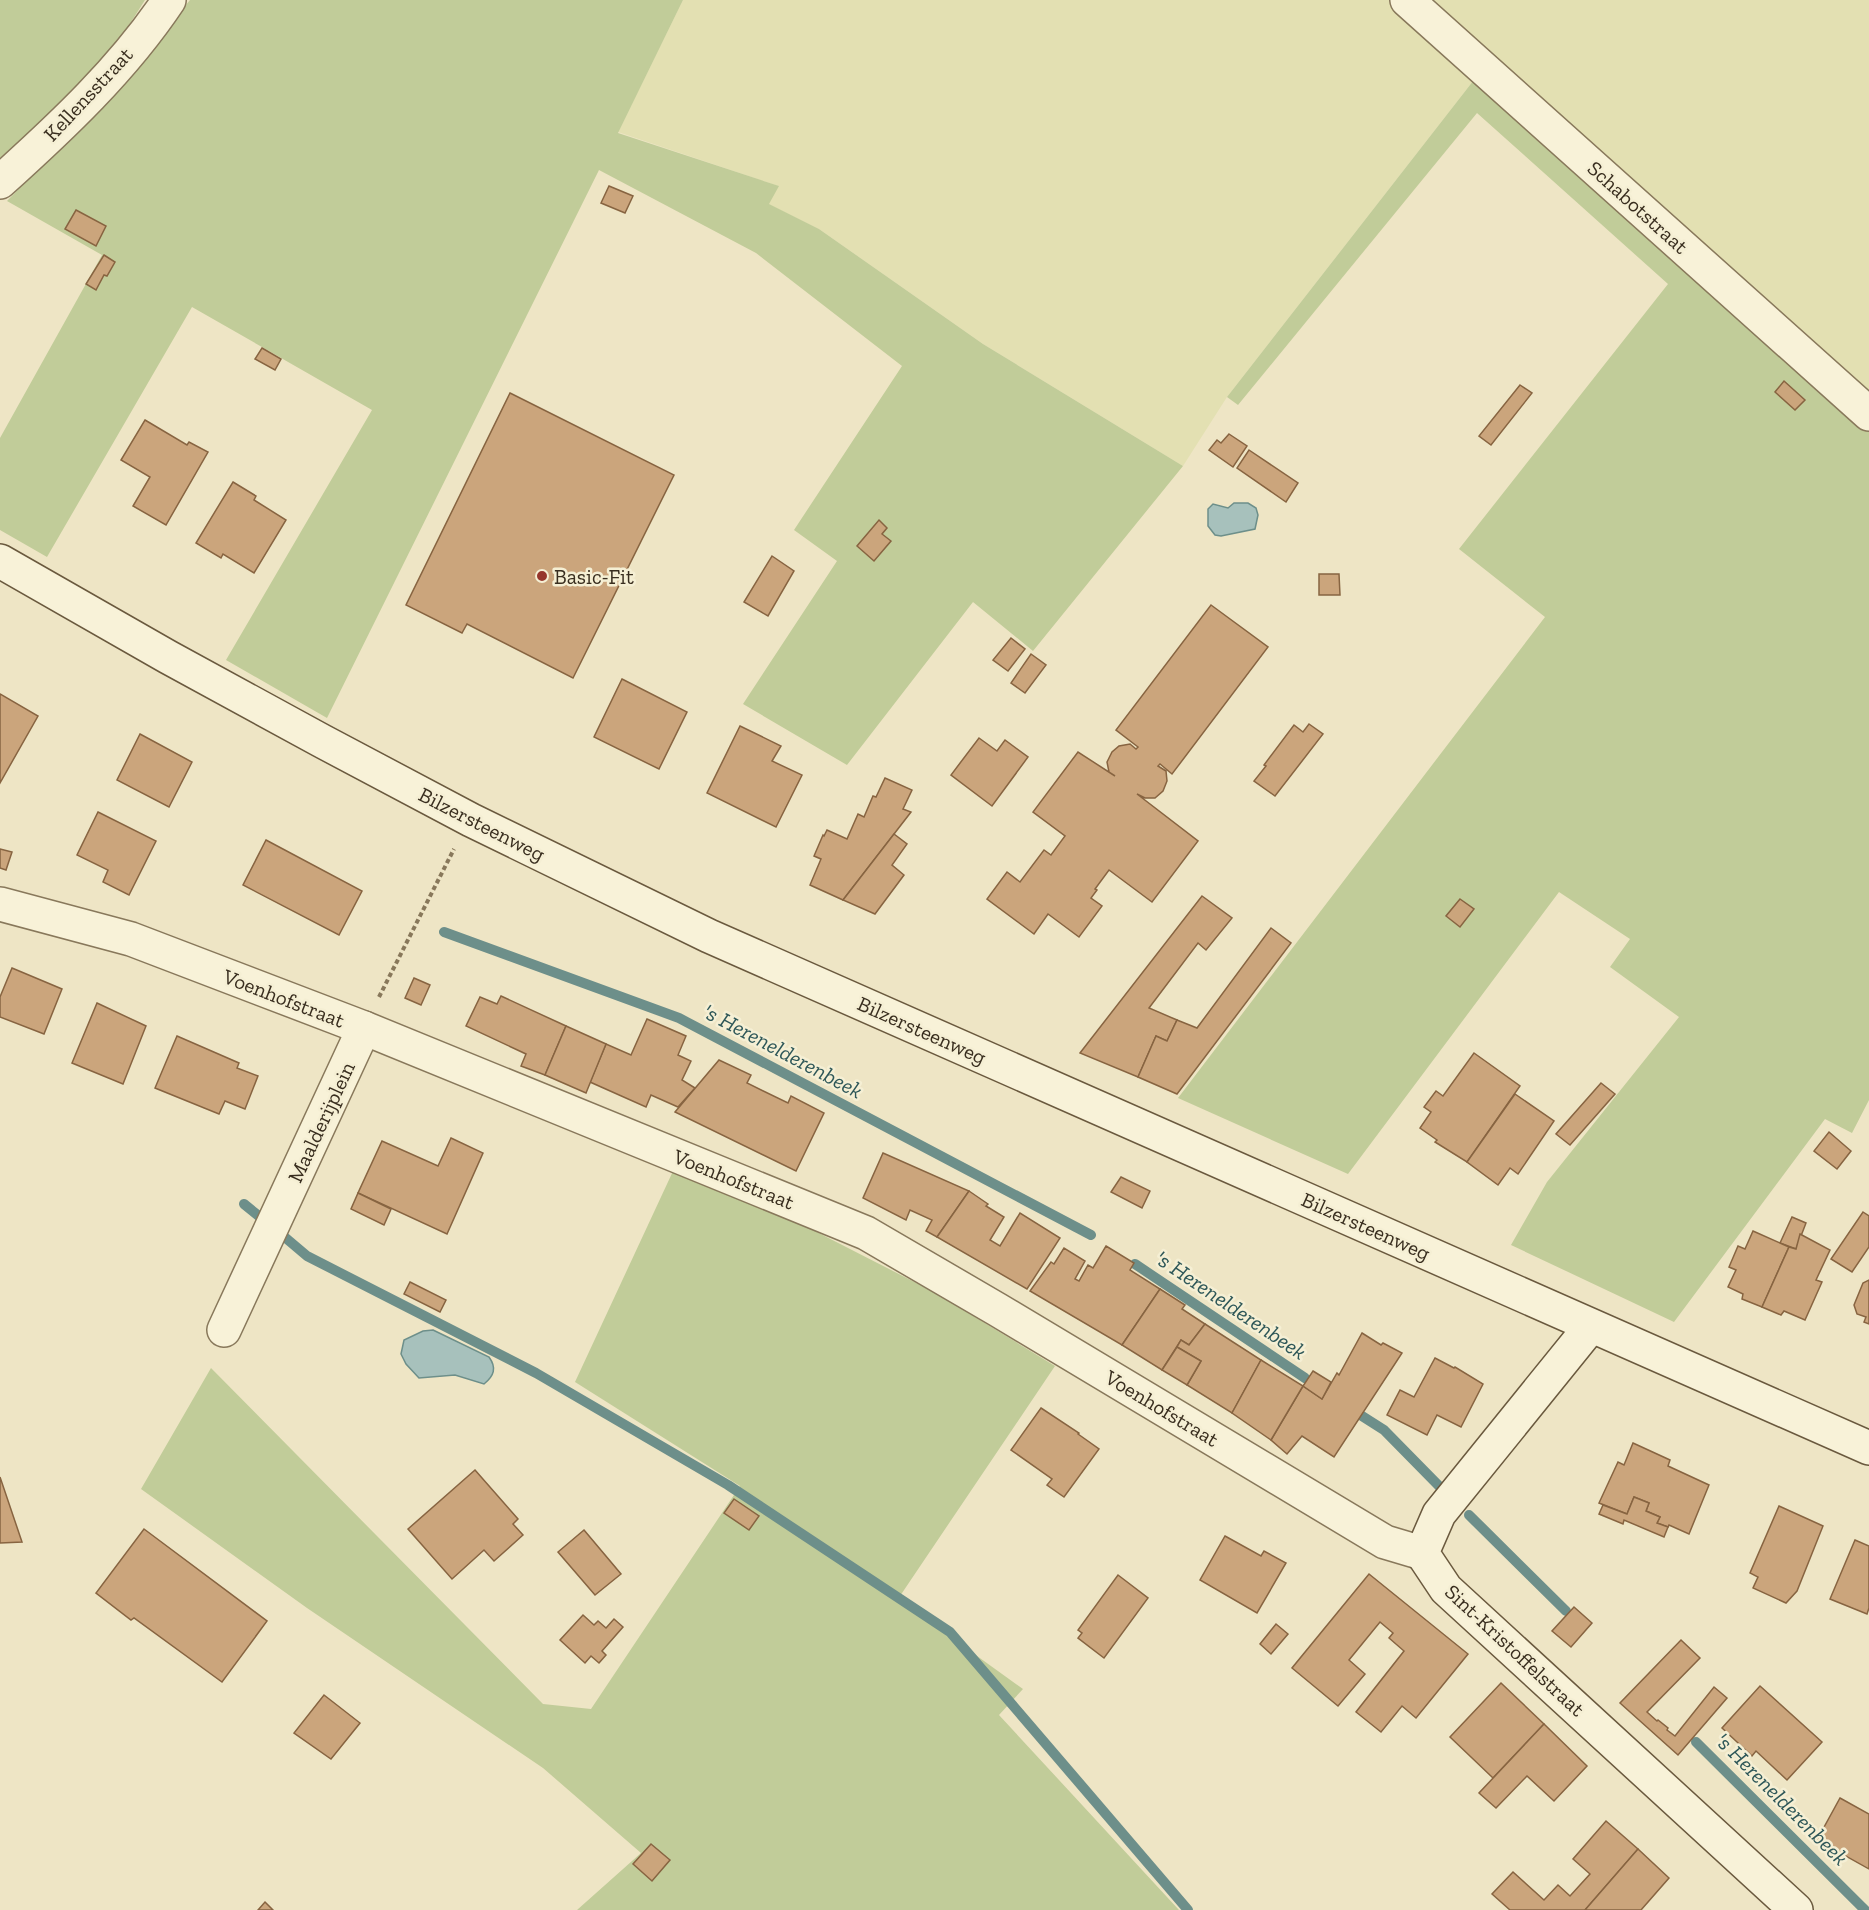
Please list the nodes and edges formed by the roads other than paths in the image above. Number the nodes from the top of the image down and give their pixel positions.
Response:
1 (169, 0) edge
2 (1407, 0) edge
3 (0, 182) edge
4 (1869, 414) edge
5 (0, 561) edge
6 (0, 904) edge
7 (364, 1028) junction
8 (1591, 1326) junction
9 (224, 1330) dead end
10 (1869, 1448) edge
11 (1422, 1552) junction
12 (1796, 1910) edge

1 - 3 street, Kellensstraat
2 - 4 street, Schabotstraat
5 - 8 street, Bilzersteenweg
6 - 7 street, Voenhofstraat
7 - 9 street, Maalderijplein
7 - 11 street, Voenhofstraat
8 - 10 street, Bilzersteenweg
8 - 11 street
11 - 12 street, Sint-Kristoffelstraat

